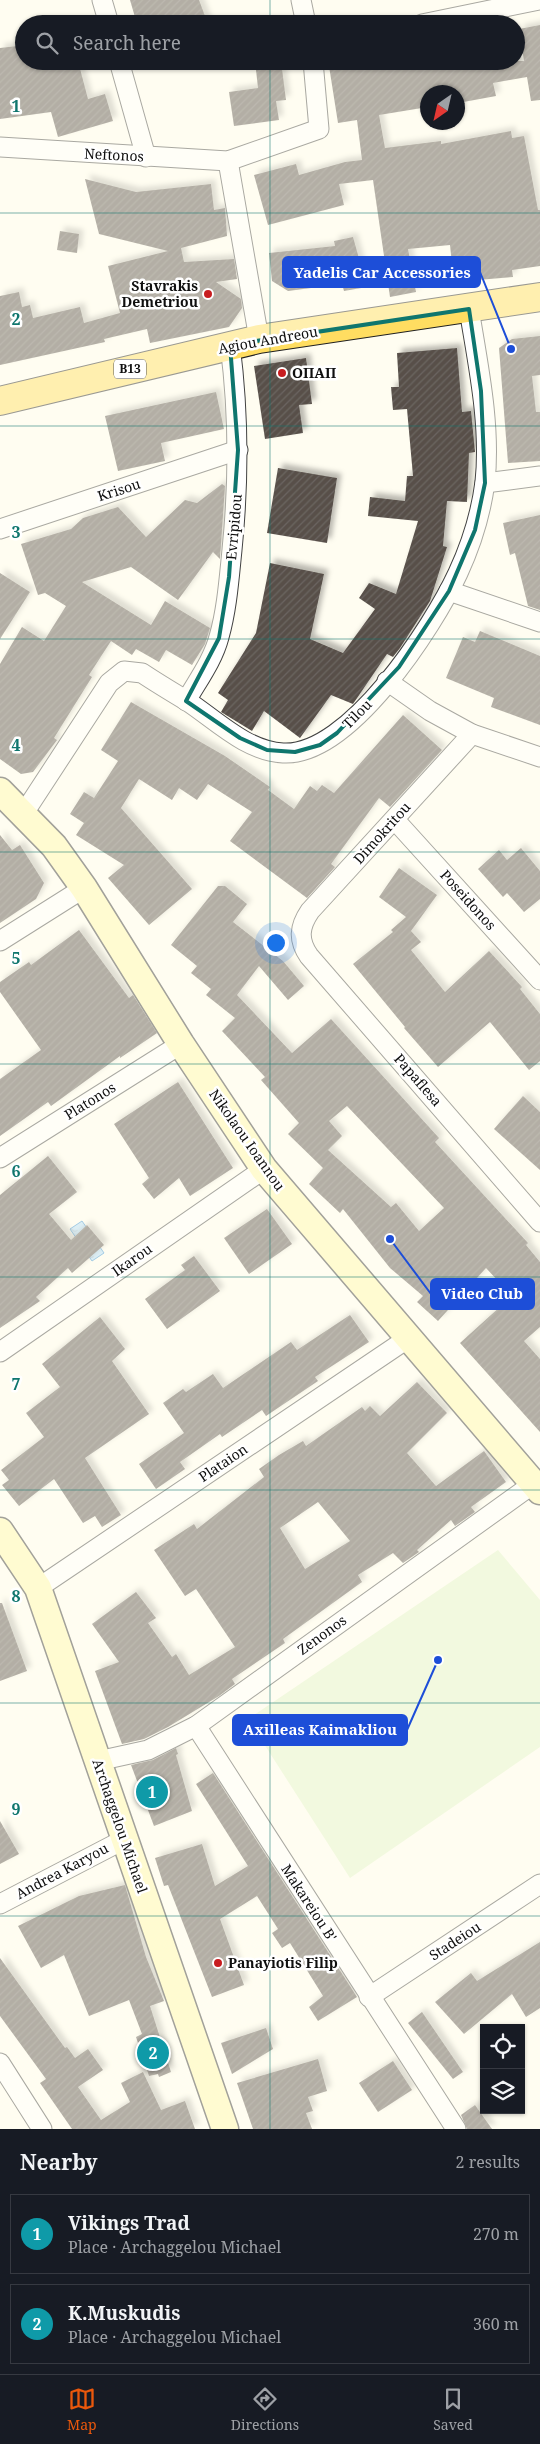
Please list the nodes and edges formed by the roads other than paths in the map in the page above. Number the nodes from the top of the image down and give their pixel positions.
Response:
1 (102, 0) edge
2 (301, 0) edge
3 (539, 0) edge
4 (106, 15) edge
5 (304, 15) edge
6 (466, 15) edge
7 (122, 70) edge
8 (314, 70) edge
9 (0, 147) edge
10 (146, 157) junction
11 (228, 161) junction
12 (540, 297) edge
13 (469, 309) junction
14 (259, 339) junction
15 (230, 345) junction
16 (0, 401) edge
17 (238, 450) junction
18 (540, 476) edge
19 (485, 483) junction
20 (0, 529) edge
21 (449, 591) junction
22 (540, 622) edge
23 (387, 681) junction
24 (186, 701) junction
25 (472, 734) junction
26 (540, 757) edge
27 (0, 791) edge
28 (24, 813) junction
29 (395, 820) junction
30 (84, 888) junction
31 (300, 936) joint
32 (0, 941) edge
33 (540, 980) edge
34 (181, 1044) junction
35 (0, 1158) edge
36 (264, 1169) junction
37 (540, 1222) edge
38 (407, 1339) junction
39 (0, 1352) edge
40 (537, 1488) edge
41 (0, 1531) edge
42 (38, 1588) junction
43 (196, 1726) junction
44 (98, 1761) junction
45 (125, 1839) junction
46 (540, 1884) edge
47 (0, 1904) edge
48 (369, 1997) junction
49 (0, 2063) edge
50 (42, 2129) edge
51 (225, 2129) edge
52 (456, 2129) edge

1 - 4 street
2 - 5 street
3 - 6 street
7 - 10 street
8 - 11 street, Neftonos
9 - 10 street, Neftonos
10 - 11 street, Neftonos
11 - 14 street
12 - 13 main road, Agiou Andreou / B13
13 - 14 main road, Agiou Andreou / B13
13 - 19 street, Tilou
14 - 15 main road, Agiou Andreou / B13
15 - 16 main road, Agiou Andreou / B13
15 - 17 street, Evripidou
17 - 20 street, Krisou
17 - 24 street, Evripidou
18 - 19 street
19 - 21 street, Tilou
21 - 22 street
21 - 23 street, Tilou
23 - 24 street, Tilou
23 - 25 street
24 - 28 street, Tilou
25 - 26 street
25 - 29 street, Dimokritou
27 - 28 street, Nikolaou Ioannou
28 - 30 street, Nikolaou Ioannou
29 - 31 street, Dimokritou
29 - 33 street, Poseidonos
30 - 32 street
30 - 34 street, Nikolaou Ioannou
31 - 37 street, Papaflesa
34 - 35 street, Platonos
34 - 36 street, Nikolaou Ioannou
36 - 38 street, Nikolaou Ioannou
36 - 39 street, Ikarou
38 - 40 street, Nikolaou Ioannou
38 - 42 street, Plataion
40 - 43 street, Zenonos
41 - 42 street, Archaggelou Michael
42 - 44 street, Archaggelou Michael
43 - 44 street, Zenonos
43 - 48 street, Makareiou B'
44 - 45 street, Archaggelou Michael
45 - 47 street, Andrea Karyou
45 - 51 street, Archaggelou Michael
46 - 48 street, Stadeiou
48 - 52 street, Makareiou B'
49 - 50 street

